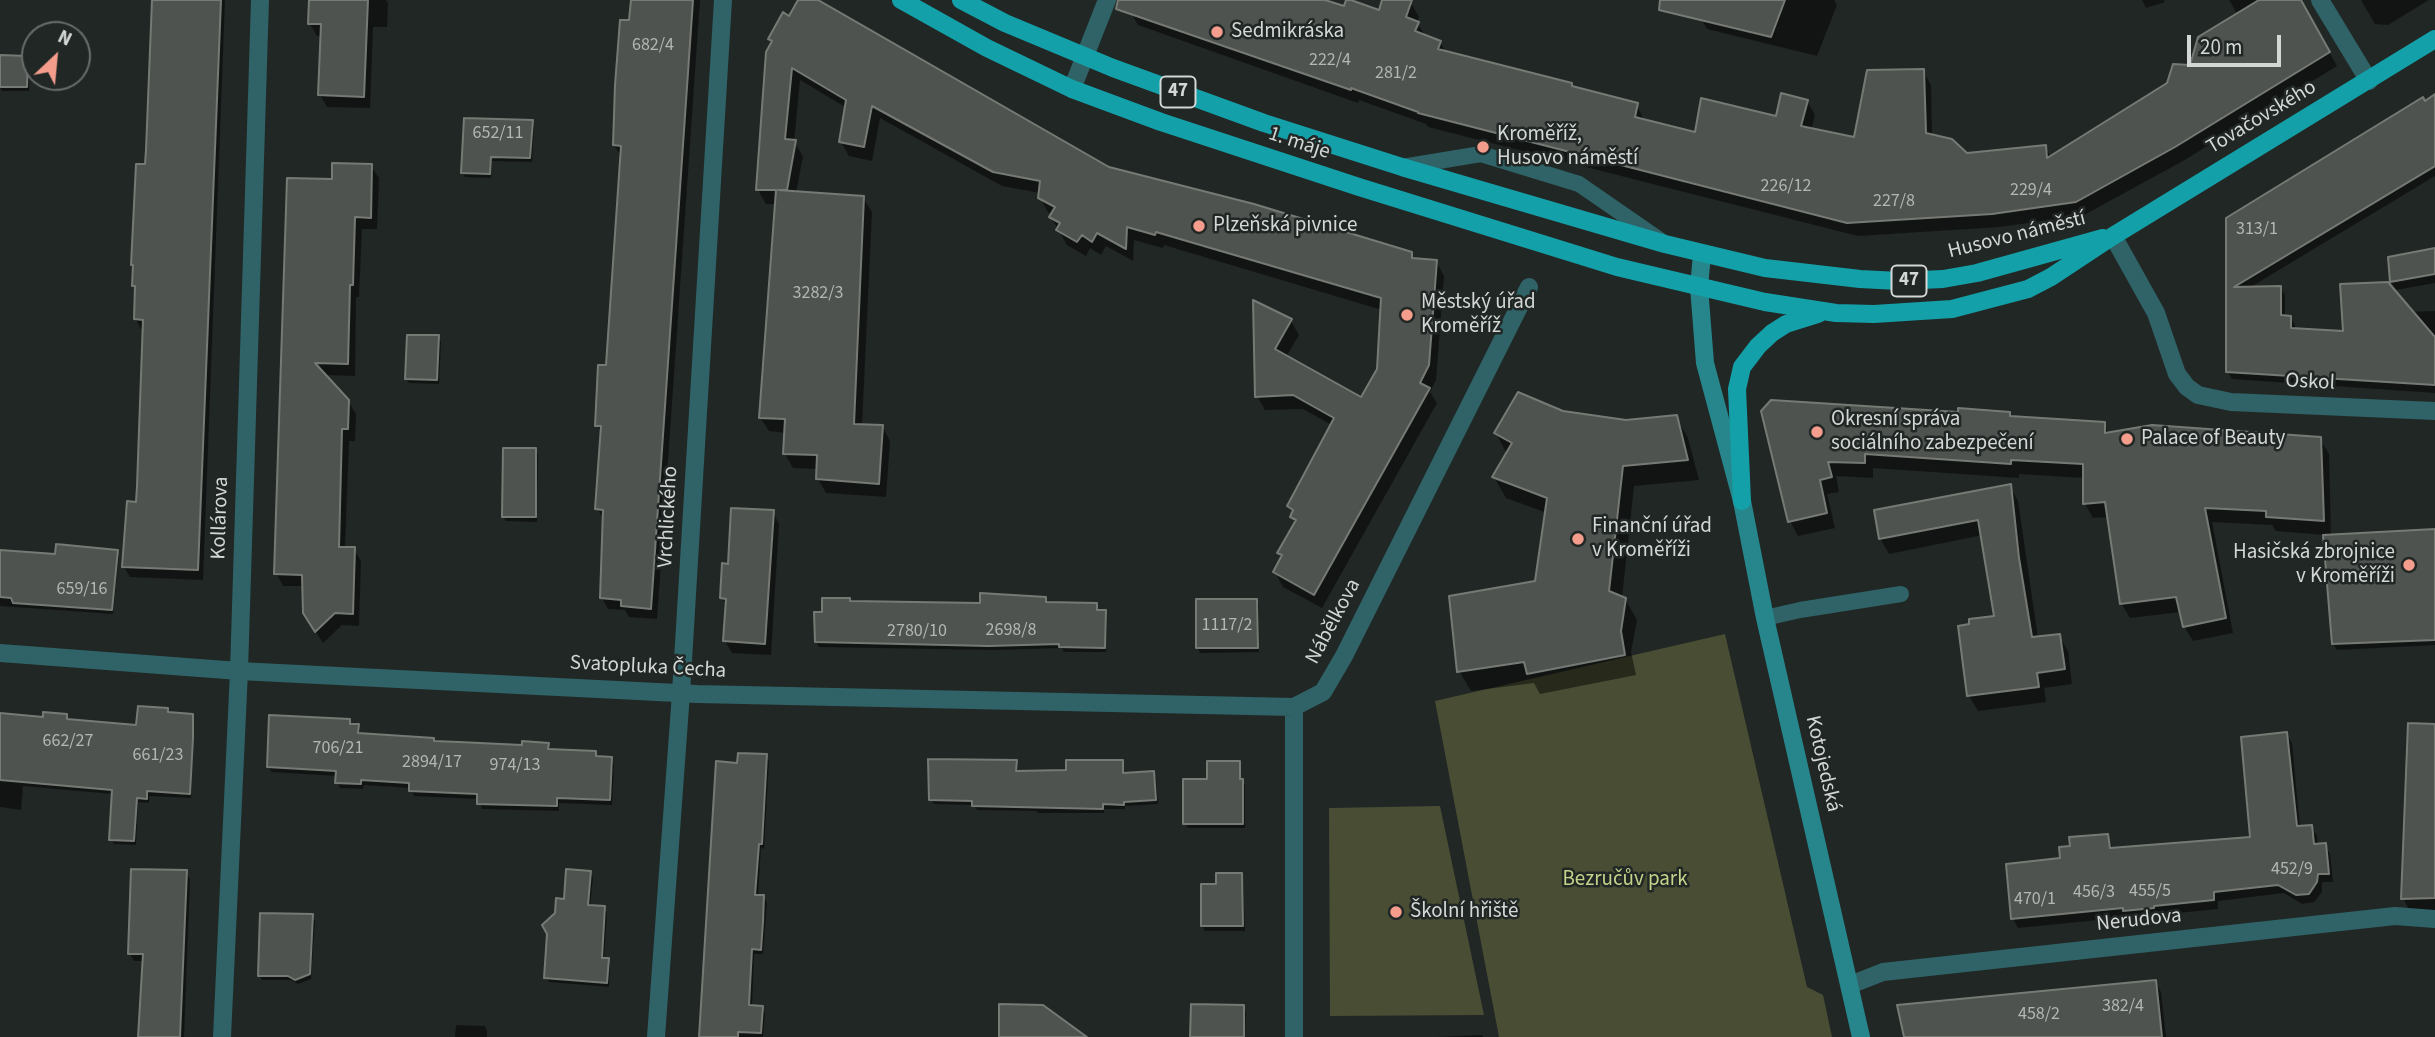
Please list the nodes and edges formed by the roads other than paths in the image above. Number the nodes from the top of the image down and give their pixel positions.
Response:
1 (260, 0) edge
2 (723, 0) edge
3 (901, 0) edge
4 (961, 0) edge
5 (1107, 0) edge
6 (2320, 0) edge
7 (2435, 39) edge
8 (1085, 56) junction
9 (2369, 80) junction
10 (1072, 89) junction
11 (1402, 167) junction
12 (2113, 236) junction
13 (1665, 244) junction
14 (1702, 254) junction
15 (1529, 287) dead end
16 (1699, 287) junction
17 (1836, 313) junction
18 (2435, 411) edge
19 (1742, 501) junction
20 (1901, 594) dead end
21 (1765, 618) junction
22 (0, 653) edge
23 (239, 671) junction
24 (681, 694) junction
25 (1294, 707) junction
26 (2435, 919) edge
27 (1850, 985) junction
28 (222, 1037) edge
29 (656, 1037) edge
30 (1294, 1037) edge
31 (1861, 1037) edge

1 - 23 street, Kollárova
2 - 24 street, Vrchlického
3 - 10 main road, 1. máje / 47
4 - 8 main road, 1. máje / 47
5 - 8 street
6 - 9 street
7 - 9 main road, Tovačovského / 47
8 - 10 street
8 - 11 main road, 1. máje / 47
9 - 12 main road, Tovačovského / 47
10 - 16 main road, 1. máje / 47
11 - 13 main road, 1. máje / 47
11 - 13 lane
12 - 14 main road, Husovo náměstí / 47
12 - 17 main road, Husovo náměstí / 47
12 - 18 street, Oskol
13 - 14 main road, 1. máje / 47
14 - 16 main road
15 - 25 street, Nábělkova
16 - 17 main road, Husovo náměstí / 47
16 - 19 main road
17 - 19 main road
19 - 21 main road, Kotojedská
20 - 21 lane
21 - 27 main road, Kotojedská
22 - 23 street, Svatopluka Čecha
23 - 24 street, Svatopluka Čecha
23 - 28 street, Kollárova
24 - 25 street, Svatopluka Čecha
24 - 29 street, Vrchlického
25 - 30 street
26 - 27 street, Nerudova
27 - 31 main road, Kotojedská

